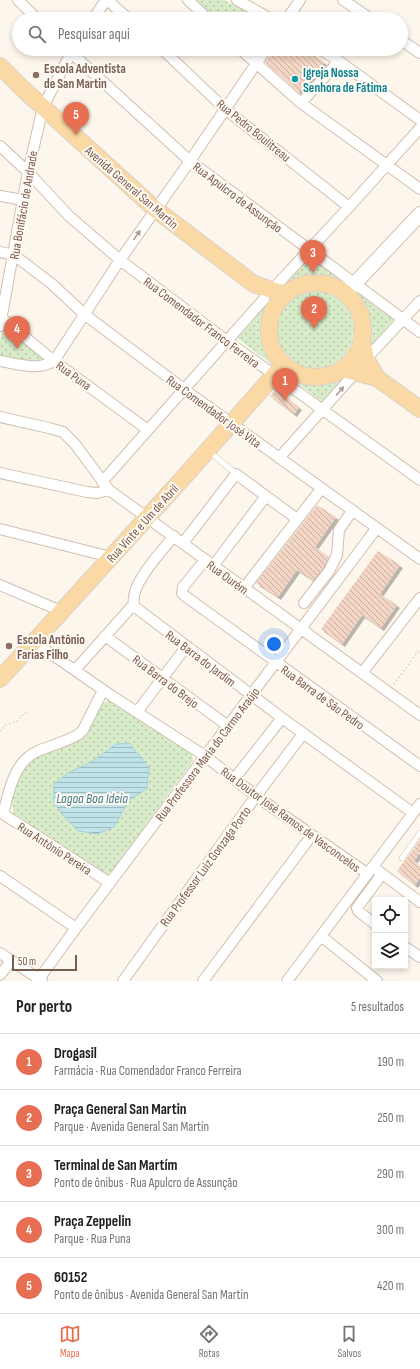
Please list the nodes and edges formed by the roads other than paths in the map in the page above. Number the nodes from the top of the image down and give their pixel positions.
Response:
1 (18, 0) edge
2 (107, 0) edge
3 (188, 0) edge
4 (237, 0) edge
5 (300, 0) edge
6 (343, 0) edge
7 (30, 12) edge
8 (98, 12) edge
9 (121, 12) edge
10 (201, 12) edge
11 (258, 12) edge
12 (292, 12) edge
13 (361, 12) edge
14 (408, 45) edge
15 (420, 53) edge
16 (67, 56) edge
17 (76, 56) edge
18 (169, 56) edge
19 (247, 56) edge
20 (261, 56) edge
21 (331, 56) edge
22 (339, 61) junction
23 (255, 64) junction
24 (0, 66) edge
25 (302, 103) junction
26 (43, 107) junction
27 (225, 109) junction
28 (420, 120) edge
29 (420, 128) edge
30 (0, 146) edge
31 (190, 161) junction
32 (387, 165) junction
33 (28, 172) junction
34 (420, 188) edge
35 (0, 196) edge
36 (23, 200) junction
37 (349, 207) junction
38 (155, 209) junction
39 (420, 214) edge
40 (309, 251) junction
41 (0, 252) edge
42 (14, 255) junction
43 (120, 260) junction
44 (350, 289) junction
45 (274, 294) junction
46 (420, 301) edge
47 (2, 306) edge
48 (84, 314) junction
49 (270, 318) junction
50 (403, 319) junction
51 (1, 322) edge
52 (420, 332) edge
53 (227, 341) junction
54 (362, 341) junction
55 (366, 359) junction
56 (54, 360) junction
57 (0, 361) edge
58 (278, 370) junction
59 (350, 370) junction
60 (377, 378) junction
61 (184, 390) junction
62 (420, 409) edge
63 (323, 410) junction
64 (0, 417) edge
65 (231, 424) junction
66 (148, 430) junction
67 (207, 450) junction
68 (279, 458) junction
69 (0, 473) edge
70 (236, 474) junction
71 (420, 480) edge
72 (102, 482) junction
73 (321, 489) junction
74 (109, 490) junction
75 (266, 496) junction
76 (352, 511) junction
77 (147, 518) junction
78 (297, 519) junction
79 (0, 529) edge
80 (376, 529) junction
81 (174, 536) junction
82 (183, 543) junction
83 (111, 557) junction
84 (420, 559) edge
85 (204, 560) junction
86 (213, 566) junction
87 (0, 585) edge
88 (244, 588) junction
89 (420, 598) edge
90 (304, 603) dead end
91 (134, 604) junction
92 (61, 611) junction
93 (301, 630) junction
94 (105, 636) junction
95 (34, 642) junction
96 (186, 646) junction
97 (276, 662) junction
98 (75, 670) junction
99 (362, 673) junction
100 (162, 678) junction
101 (0, 679) edge
102 (103, 690) junction
103 (251, 694) junction
104 (137, 712) junction
105 (420, 716) edge
106 (282, 718) junction
107 (228, 726) junction
108 (303, 734) junction
109 (205, 756) junction
110 (420, 766) edge
111 (234, 779) junction
112 (256, 796) junction
113 (420, 804) edge
114 (2, 813) edge
115 (413, 813) junction
116 (420, 833) edge
117 (312, 835) junction
118 (402, 858) dead end
119 (370, 870) junction
120 (382, 874) junction
121 (0, 876) edge
122 (110, 884) junction
123 (420, 902) edge
124 (372, 922) edge
125 (76, 928) junction
126 (321, 936) junction
127 (408, 949) edge
128 (0, 953) edge
129 (420, 957) edge
130 (11, 961) junction
131 (0, 975) edge
132 (41, 980) edge
133 (123, 981) edge
134 (203, 981) edge
135 (287, 981) edge
136 (376, 981) edge

1 - 7 street
2 - 8 street
2 - 9 street
3 - 10 street
4 - 11 street
5 - 12 street
6 - 13 street
14 - 15 street
16 - 26 street, Rua Bonifácio de Andrade
17 - 31 street, Rua Apulcro de Assunção
18 - 27 street, Rua Pedro Boulitreau
19 - 23 street
20 - 23 street
21 - 22 street
22 - 25 street
22 - 28 street
23 - 25 street
23 - 27 street
24 - 26 main road, Avenida General San Martin
25 - 32 street
26 - 33 street, Rua Bonifácio de Andrade
26 - 38 main road, Avenida General San Martin
27 - 31 street
27 - 37 street, Rua Pedro Boulitreau
29 - 32 street
30 - 33 street, Rua Comendador Franco Ferreira
31 - 38 street
31 - 40 street, Rua Apulcro de Assunção
32 - 34 street
32 - 37 street
33 - 36 street, Rua Bonifácio de Andrade
33 - 43 street, Rua Comendador Franco Ferreira
35 - 36 street
36 - 42 street, Rua Bonifácio de Andrade
37 - 40 street
43 -> 38 street
38 - 45 main road, Avenida General San Martin
39 - 44 street
40 - 44 street, Rua Apulcro de Assunção
40 - 45 street
41 - 42 street
42 - 47 street, Rua Bonifácio de Andrade
42 - 48 street, Rua Comendador José Vita
43 - 48 street
43 - 53 street, Rua Comendador Franco Ferreira
44 - 45 main road
44 - 50 street, Rua Apulcro de Assunção
44 - 54 main road
45 - 49 main road, Avenida General San Martin
45 - 49 main road
45 - 53 street
46 - 50 street
47 - 51 street, Rua Bonifácio de Andrade
48 - 56 street
48 - 61 street, Rua Comendador José Vita
49 - 58 main road
50 - 52 street, Rua Apulcro de Assunção
50 - 55 street
51 - 56 street, Rua Puna
53 - 58 street, Rua Comendador Franco Ferreira
53 - 61 street
54 - 55 main road
54 - 59 main road
55 - 60 main road
56 - 57 street
56 - 66 street, Rua Puna
58 - 59 main road
58 - 63 street, Rua Comendador Franco Ferreira
58 - 65 main road, Rua Vinte e Um de Abril
59 - 60 main road
63 -> 59 street
60 - 62 main road
61 - 65 street, Rua Comendador José Vita
61 - 66 street
63 - 68 street
63 - 71 street, Rua Comendador Franco Ferreira
64 - 72 street, Rua Ourém
65 - 67 main road, Rua Vinte e Um de Abril
65 - 68 street, Rua Comendador José Vita
66 - 72 street
67 - 70 lane
67 - 77 main road, Rua Vinte e Um de Abril
68 - 73 street, Rua Comendador José Vita
69 - 74 street
70 - 75 street
70 - 82 street
72 - 74 street, Rua Ourém
73 - 76 street, Rua Comendador José Vita
73 - 78 street
74 - 77 street, Rua Ourém
75 - 78 street
75 - 86 street
76 - 80 street, Rua Comendador José Vita
76 - 90 street
77 - 81 street, Rua Ourém
77 - 83 main road, Rua Vinte e Um de Abril
78 - 88 street
79 - 83 street
80 - 84 street, Rua Comendador José Vita
80 - 93 street, Rua Professora Maria do Carmo Araújo
81 - 82 street, Rua Ourém
81 - 91 street
82 - 85 street, Rua Ourém
83 - 92 main road, Rua Vinte e Um de Abril
85 - 86 street, Rua Ourém
85 - 97 street, Rua Barra de São Pedro
86 - 88 street, Rua Ourém
87 - 92 street
88 - 93 street, Rua Ourém
89 - 99 street
91 - 94 street
91 - 96 street, Rua Barra do Jardim
92 - 95 main road, Rua Vinte e Um de Abril
93 - 97 street, Rua Professora Maria do Carmo Araújo
93 - 99 street, Rua Ourém
94 - 98 street
94 - 100 street, Rua Barra do Brejo
95 - 98 street, Rua Doutor José Ramos de Vasconcelos
95 - 101 main road, Rua Vinte e Um de Abril
96 - 100 street
96 - 103 street, Rua Barra do Jardim
97 - 103 street, Rua Professora Maria do Carmo Araújo
97 - 110 street, Rua Barra de São Pedro
98 - 102 street, Rua Doutor José Ramos de Vasconcelos
99 - 105 street, Rua Ourém
100 - 104 street
100 - 107 street, Rua Barra do Brejo
102 - 104 street, Rua Doutor José Ramos de Vasconcelos
102 - 114 street
103 - 106 street, Rua Barra do Jardim
103 - 107 street, Rua Professora Maria do Carmo Araújo
104 - 109 street, Rua Doutor José Ramos de Vasconcelos
106 - 108 street, Rua Barra do Jardim
106 - 111 street
107 - 109 street, Rua Professora Maria do Carmo Araújo
108 - 112 street, Rua Professor Luiz Gonzaga Porto
108 - 115 street, Rua Barra do Jardim
109 - 111 street, Rua Doutor José Ramos de Vasconcelos
109 - 122 street, Rua Professora Maria do Carmo Araújo
111 - 112 street, Rua Doutor José Ramos de Vasconcelos
112 - 117 street, Rua Doutor José Ramos de Vasconcelos
112 - 133 street, Rua Professor Luiz Gonzaga Porto
113 - 115 street
114 - 122 street, Rua Antônio Pereira
115 - 119 street
116 - 118 lane
117 - 119 street, Rua Doutor José Ramos de Vasconcelos
117 - 134 street
119 - 120 street, Rua Doutor José Ramos de Vasconcelos
119 - 126 street
120 - 123 street, Rua Doutor José Ramos de Vasconcelos
120 - 124 street
121 - 125 street
122 - 125 street, Rua Professora Maria do Carmo Araújo
125 - 132 street, Rua Professora Maria do Carmo Araújo
126 - 135 street
126 - 136 street
127 - 129 street
128 - 130 street
130 - 131 street
130 - 132 street

